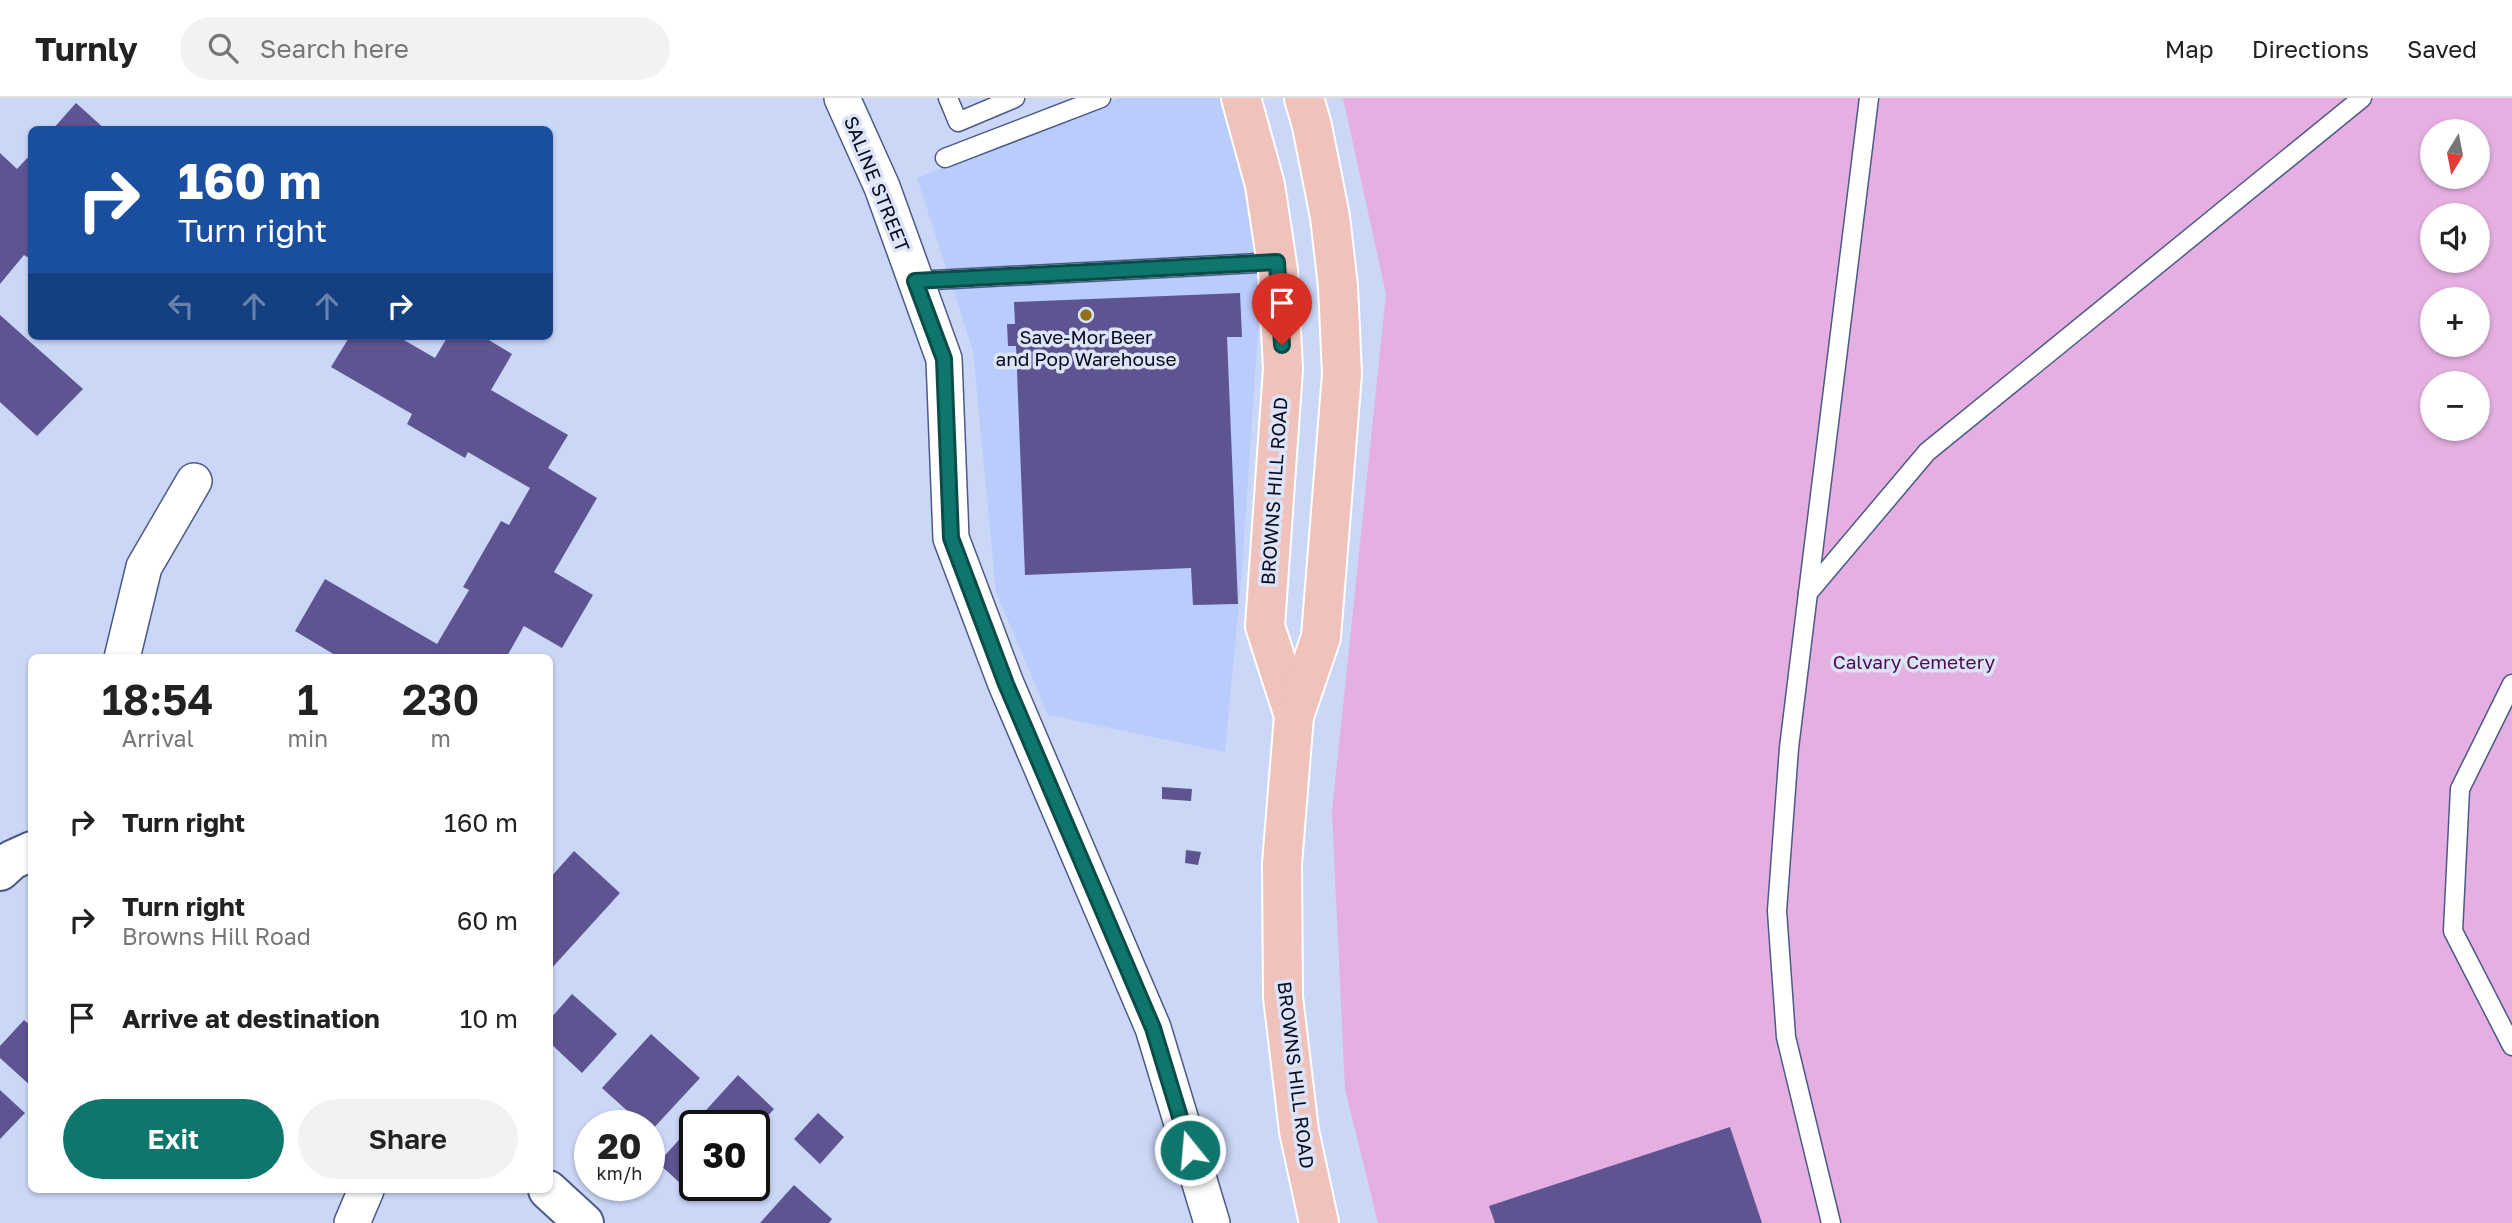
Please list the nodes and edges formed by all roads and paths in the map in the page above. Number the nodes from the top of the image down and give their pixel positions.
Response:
1 (842, 98) edge
2 (948, 98) edge
3 (1015, 98) edge
4 (1101, 98) edge
5 (1241, 98) edge
6 (1304, 98) edge
7 (1869, 98) edge
8 (2362, 98) edge
9 (945, 158) dead end
10 (1277, 262) junction
11 (915, 281) junction
12 (194, 481) dead end
13 (1808, 593) junction
14 (123, 654) edge
15 (2512, 684) edge
16 (1294, 716) junction
17 (28, 853) edge
18 (0, 871) edge
19 (2512, 1046) edge
20 (365, 1193) edge
21 (551, 1193) edge
22 (352, 1223) edge
23 (584, 1223) edge
24 (1212, 1223) edge
25 (1319, 1223) edge
26 (1831, 1223) edge

1 - 11 street, SALINE STREET
2 - 3 lane
4 - 9 lane
5 - 10 main road, BROWNS HILL ROAD
6 - 16 main road, BROWNS HILL ROAD
7 - 13 lane
8 - 13 lane
10 - 11 lane
10 - 16 main road, BROWNS HILL ROAD
11 - 24 street, SALINE STREET
12 - 14 street
13 - 26 lane
15 - 19 lane
16 - 25 main road, BROWNS HILL ROAD
17 - 18 street
20 - 22 street
21 - 23 street

